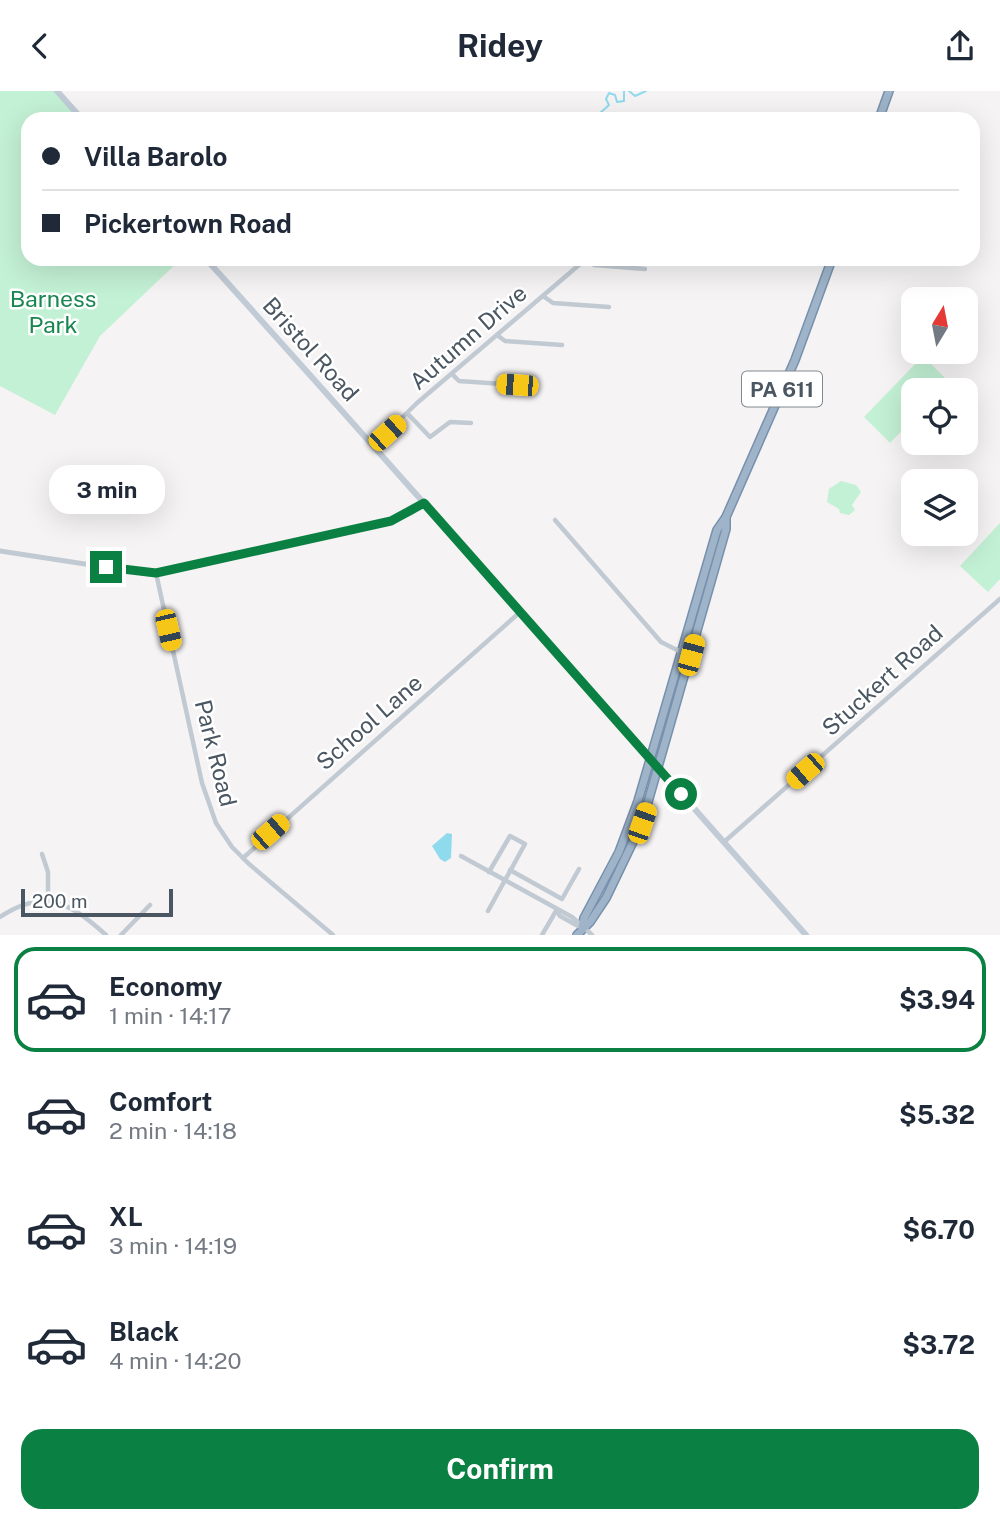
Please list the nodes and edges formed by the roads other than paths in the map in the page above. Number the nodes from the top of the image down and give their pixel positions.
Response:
1 (57, 91) edge
2 (889, 91) edge
3 (76, 112) edge
4 (882, 112) edge
5 (212, 266) edge
6 (578, 266) edge
7 (606, 266) edge
8 (829, 266) edge
9 (645, 269) dead end
10 (543, 296) junction
11 (609, 307) dead end
12 (497, 335) junction
13 (562, 345) dead end
14 (452, 374) junction
15 (517, 385) dead end
16 (408, 414) junction
17 (471, 423) dead end
18 (375, 445) junction
19 (424, 503) junction
20 (726, 517) junction
21 (555, 520) dead end
22 (0, 551) edge
23 (156, 573) junction
24 (1000, 599) edge
25 (519, 613) junction
26 (681, 652) junction
27 (691, 655) junction
28 (651, 759) junction
29 (659, 768) junction
30 (724, 842) junction
31 (41, 854) dead end
32 (461, 856) dead end
33 (243, 858) junction
34 (579, 869) dead end
35 (510, 870) junction
36 (489, 872) junction
37 (504, 881) junction
38 (547, 890) junction
39 (48, 901) junction
40 (540, 901) junction
41 (150, 905) dead end
42 (556, 910) junction
43 (488, 911) dead end
44 (0, 917) edge
45 (582, 927) junction
46 (106, 935) edge
47 (121, 935) edge
48 (333, 935) edge
49 (542, 935) edge
50 (577, 935) edge
51 (592, 935) edge
52 (806, 935) edge

1 - 3 main road
2 - 4 highway
5 - 18 main road, Bristol Road
6 - 10 street, Autumn Drive
7 - 9 street
8 - 20 highway, PA 611
10 - 11 street
10 - 12 street, Autumn Drive
12 - 13 street
12 - 14 street, Autumn Drive
14 - 15 street
14 - 16 street, Autumn Drive
16 - 17 street
16 - 18 street, Autumn Drive
18 - 19 main road, Bristol Road
19 - 23 street
19 - 25 main road, Bristol Road
20 - 26 highway, PA 611
20 - 27 highway, PA 611
21 - 26 street
22 - 23 street
23 - 33 street, Park Road
24 - 30 street, Stuckert Road
25 - 28 main road, Bristol Road
25 - 33 street, School Lane
26 - 27 street
26 - 28 highway, PA 611
27 - 29 highway, PA 611
28 - 29 main road, Bristol Road
28 - 45 highway, PA 611
29 - 30 main road, Bristol Road
29 - 45 highway, PA 611
30 - 52 main road, Bristol Road
31 - 39 street
32 - 36 street
33 - 48 street, Park Road
34 - 38 street
35 - 36 street
35 - 37 street
35 - 38 street
36 - 37 street
37 - 40 street
37 - 43 street
38 - 40 street
39 - 44 street
39 - 46 street
40 - 42 street
41 - 47 street
42 - 45 street
42 - 49 street
45 - 50 highway, PA 611
45 - 51 street

